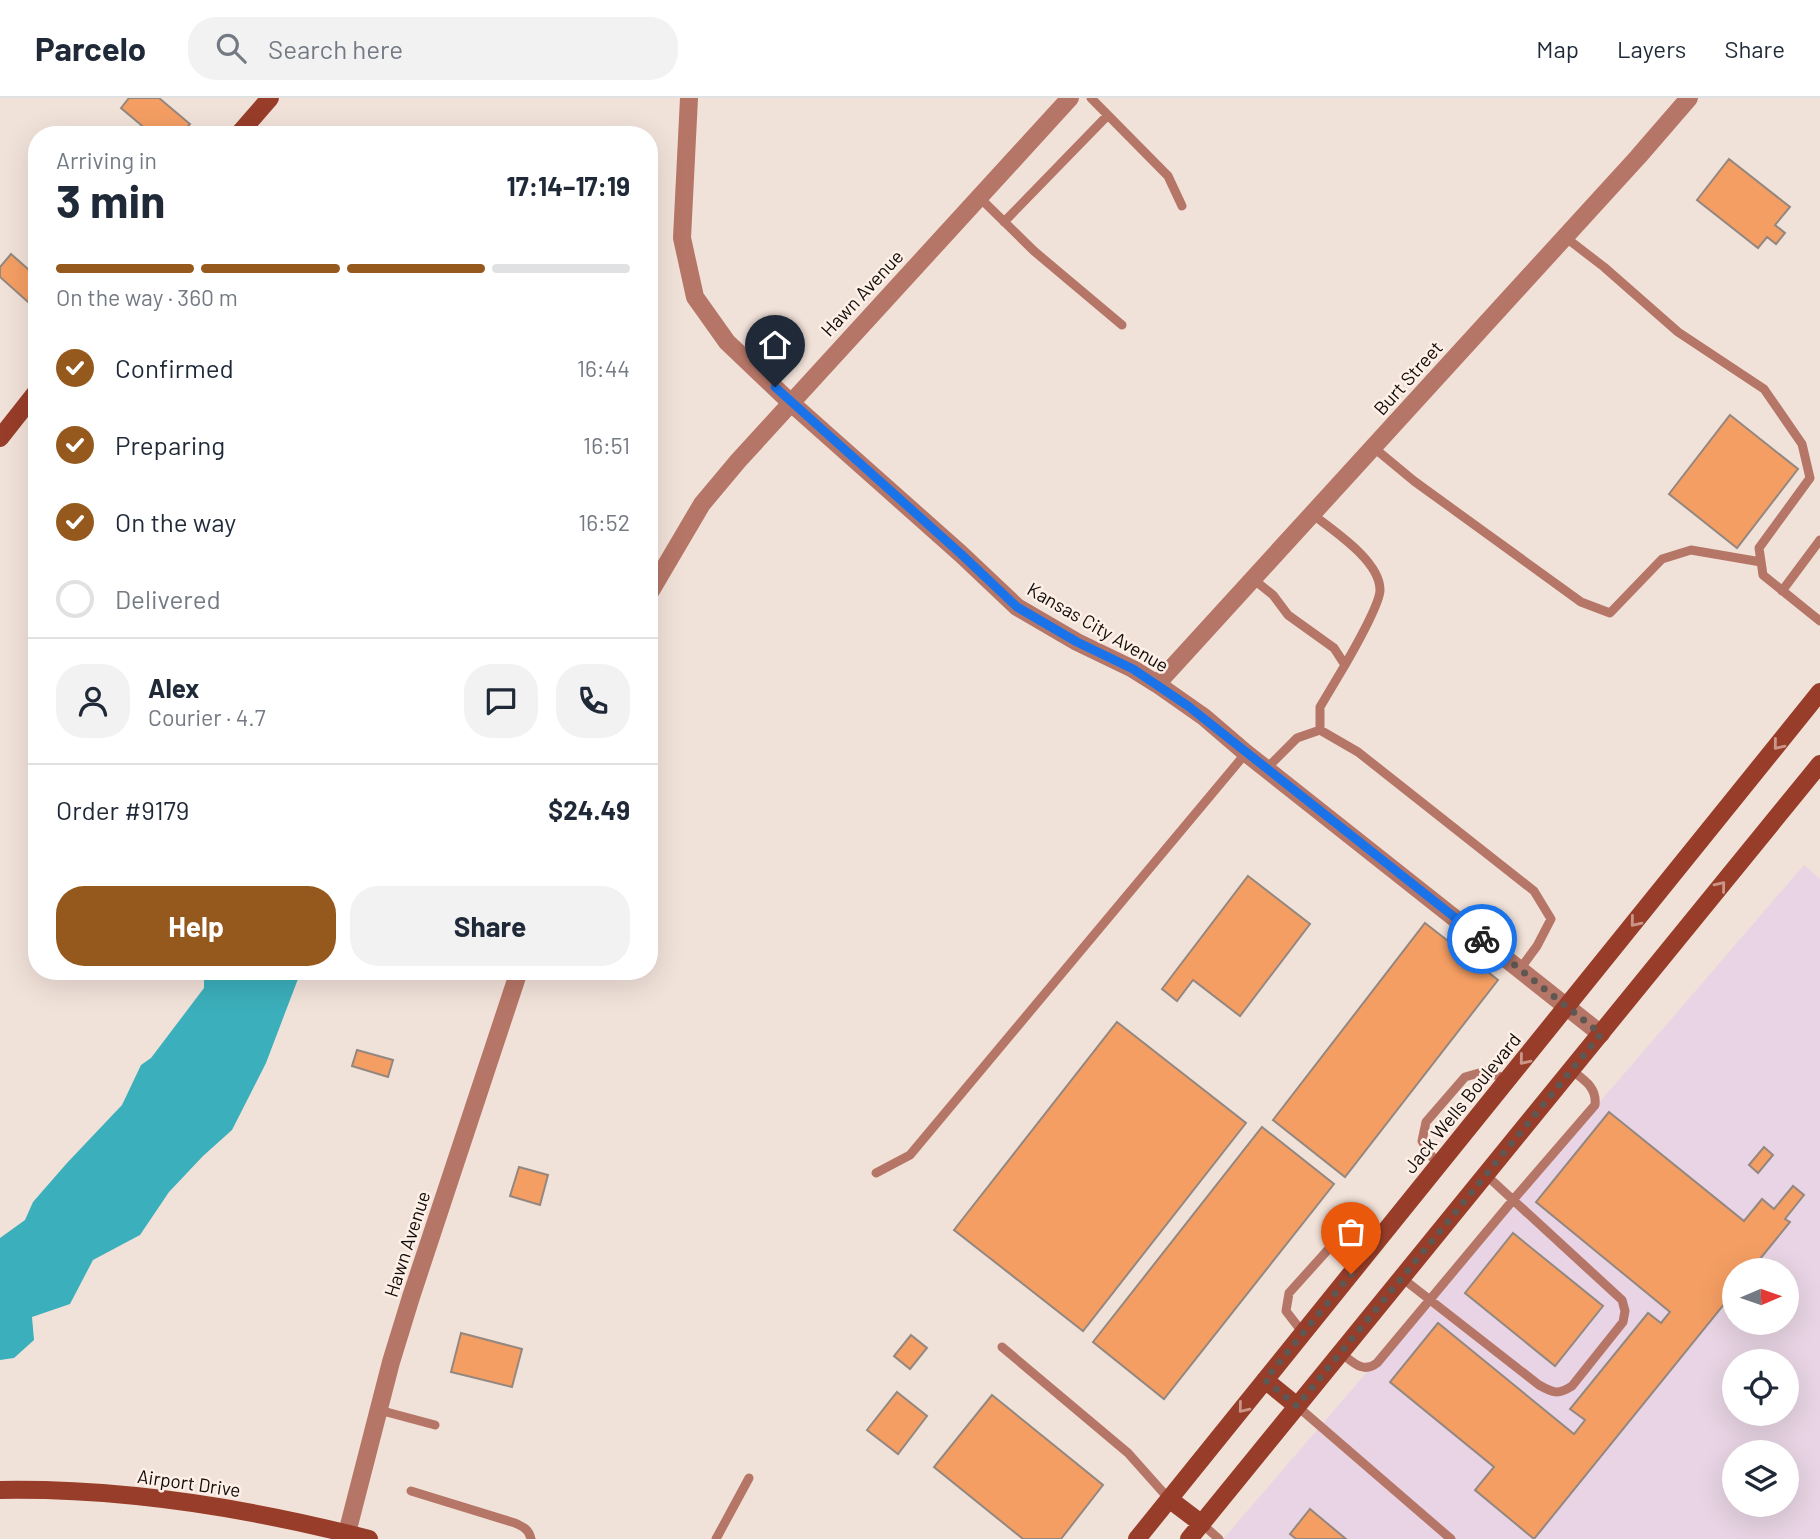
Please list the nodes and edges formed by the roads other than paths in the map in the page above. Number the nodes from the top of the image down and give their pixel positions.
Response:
1 (270, 98) edge
2 (689, 98) edge
3 (1070, 98) edge
4 (1091, 98) edge
5 (1689, 98) edge
6 (1108, 114) junction
7 (247, 126) edge
8 (979, 197) junction
9 (1182, 206) dead end
10 (1004, 222) junction
11 (1565, 237) junction
12 (1122, 325) dead end
13 (28, 402) edge
14 (790, 402) junction
15 (0, 438) edge
16 (1373, 447) junction
17 (1312, 514) junction
18 (1820, 540) edge
19 (1761, 562) junction
20 (658, 579) edge
21 (1254, 579) junction
22 (1782, 591) junction
23 (1820, 621) edge
24 (1345, 665) junction
25 (1157, 684) junction
26 (1820, 692) edge
27 (1320, 730) junction
28 (1246, 753) junction
29 (1820, 764) edge
30 (1266, 769) junction
31 (1520, 969) junction
32 (516, 980) edge
33 (1567, 1007) junction
34 (1601, 1034) junction
35 (1571, 1070) junction
36 (1508, 1080) junction
37 (1438, 1166) junction
38 (876, 1173) dead end
39 (1486, 1175) junction
40 (1513, 1200) junction
41 (1382, 1235) junction
42 (1402, 1278) junction
43 (1431, 1300) junction
44 (1303, 1333) junction
45 (1002, 1347) dead end
46 (1341, 1353) junction
47 (1265, 1380) junction
48 (1297, 1406) junction
49 (379, 1410) junction
50 (435, 1425) dead end
51 (750, 1478) dead end
52 (0, 1490) edge
53 (411, 1491) dead end
54 (1169, 1499) junction
55 (1202, 1524) junction
56 (347, 1533) junction
57 (369, 1539) edge
58 (531, 1539) edge
59 (716, 1539) edge
60 (1137, 1539) edge
61 (1189, 1539) edge
62 (1219, 1539) edge
63 (1451, 1539) edge

1 - 7 street
2 - 14 street, Kansas City Avenue
3 - 8 street, Hawn Avenue
4 - 6 lane
5 - 11 street, Burt Street
6 - 9 lane
6 - 10 lane
8 - 10 lane
8 - 14 street, Hawn Avenue
10 - 12 lane
11 - 16 street, Burt Street
11 - 19 lane
13 - 15 street
14 - 20 street, Hawn Avenue
14 - 25 street, Kansas City Avenue
16 - 17 street, Burt Street
16 - 19 lane
17 - 21 street, Burt Street
17 - 24 lane
18 - 22 lane
19 - 22 lane
21 - 24 lane
21 - 25 street, Burt Street
22 - 23 lane
24 - 27 lane
25 - 28 street, Kansas City Avenue
26 -> 33 street, Jack Wells Boulevard
27 - 30 lane
27 - 31 lane
28 - 30 street, Kansas City Avenue
28 - 38 lane
34 -> 29 street
30 - 31 street, Kansas City Avenue
31 - 33 street, Kansas City Avenue
32 - 49 street, Hawn Avenue
33 - 34 street, Kansas City Avenue
33 -> 36 street, Jack Wells Boulevard
34 - 35 street
35 - 39 street
35 - 40 lane
36 - 37 street, Jack Wells Boulevard
36 - 37 lane
37 - 41 street, Jack Wells Boulevard
39 - 40 lane
39 - 42 street
40 - 43 lane
40 - 43 lane
41 - 44 street, Jack Wells Boulevard
41 - 44 lane
42 - 43 lane
42 - 46 street
43 - 46 lane
44 - 47 street, Jack Wells Boulevard
45 - 54 lane
46 - 48 street
47 - 48 street
47 -> 54 street, Jack Wells Boulevard
48 - 55 street
48 - 63 lane
49 - 50 lane
49 - 56 street, Hawn Avenue
51 - 59 lane
52 - 56 street, Airport Drive
53 - 58 lane
54 - 55 street
54 - 60 street, Jack Wells Boulevard
55 - 61 street
55 - 62 lane
56 - 57 street, Airport Drive

